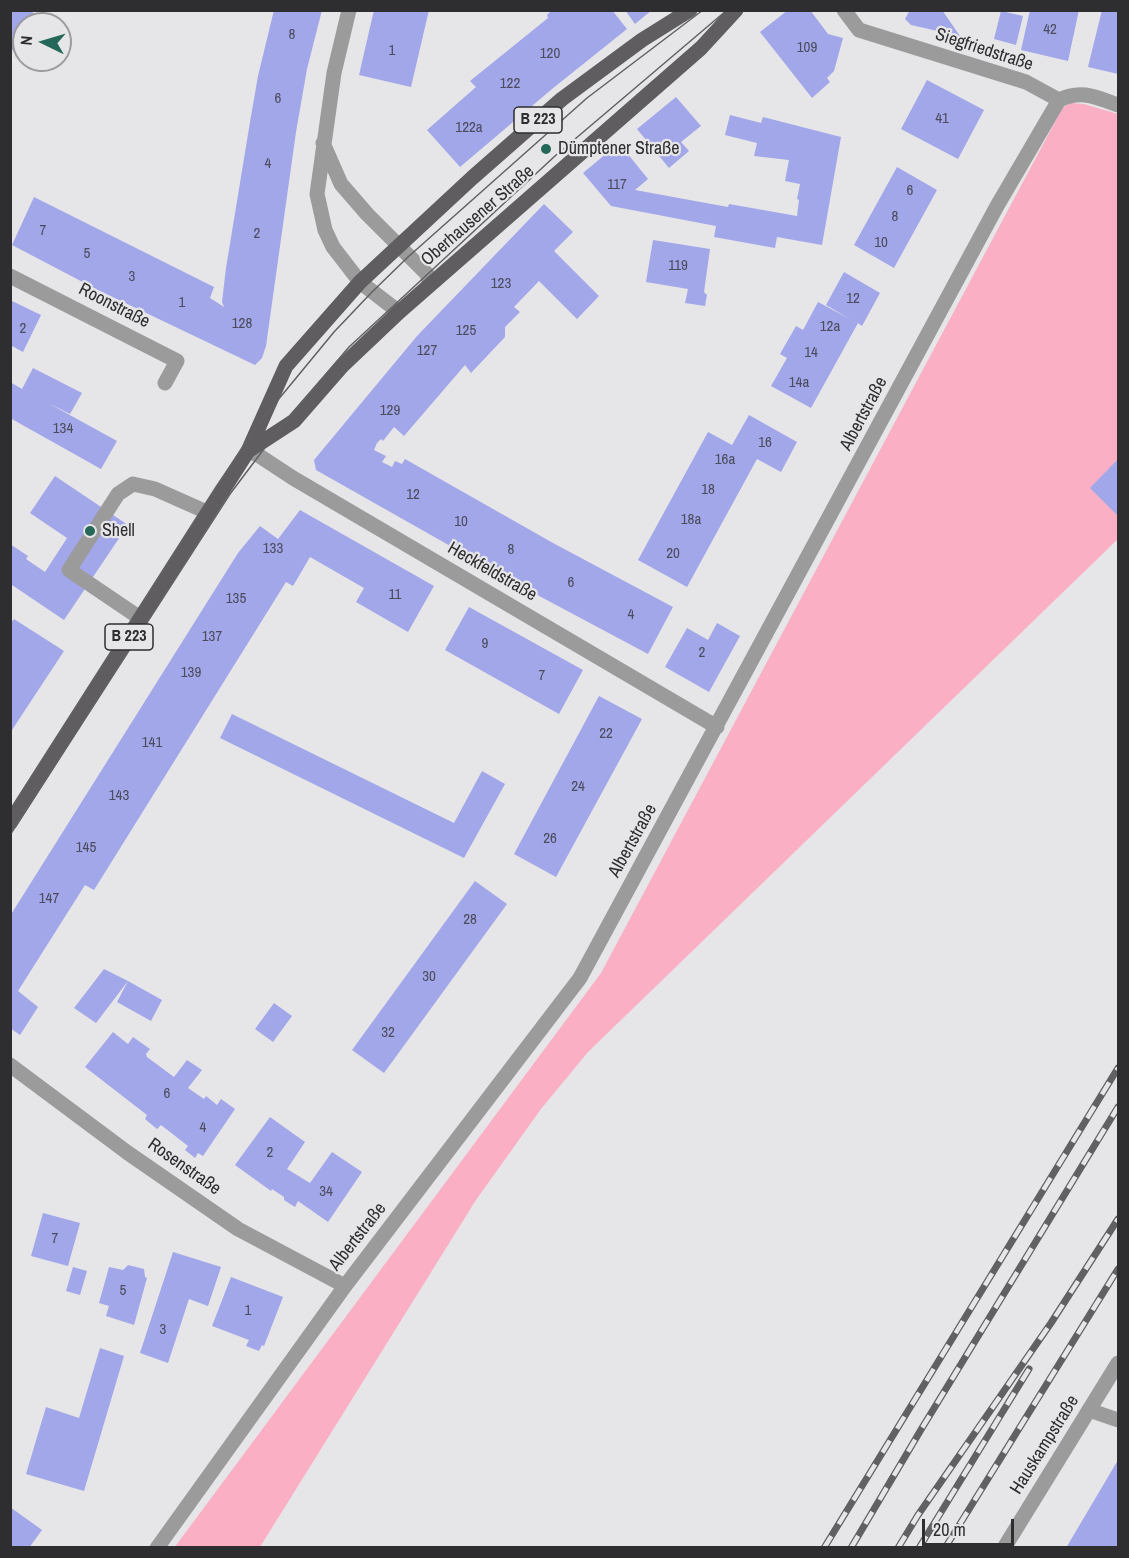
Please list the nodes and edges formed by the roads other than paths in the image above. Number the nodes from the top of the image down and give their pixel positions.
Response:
1 (349, 10) edge
2 (690, 10) edge
3 (736, 10) edge
4 (844, 10) edge
5 (1059, 100) junction
6 (1119, 105) edge
7 (323, 144) junction
8 (399, 246) junction
9 (10, 276) edge
10 (360, 282) junction
11 (430, 284) junction
12 (399, 312) junction
13 (165, 383) dead end
14 (248, 451) junction
15 (209, 513) junction
16 (140, 618) junction
17 (717, 727) junction
18 (10, 823) edge
19 (10, 1065) edge
20 (345, 1286) junction
21 (1119, 1362) edge
22 (1089, 1410) junction
23 (1119, 1420) edge
24 (157, 1548) edge
25 (1004, 1548) edge

1 - 7 street
2 - 8 main road, Oberhausener Straße / B 223
3 - 11 main road, Oberhausener Straße / B 223
4 - 5 street, Siegfriedstraße
5 - 6 street
5 - 17 street, Albertstraße
7 - 8 street
7 - 10 street
8 - 10 main road, Oberhausener Straße / B 223
8 - 11 street
9 - 13 street, Roonstraße
10 - 12 street
10 - 14 main road, Oberhausener Straße / B 223
11 - 12 main road, Oberhausener Straße / B 223
12 - 14 main road, Oberhausener Straße / B 223
14 - 15 main road, Oberhausener Straße / B 223
14 - 17 street, Heckfeldstraße
15 - 16 main road, Oberhausener Straße / B 223
15 - 16 street
16 - 18 main road, Oberhausener Straße / B 223
17 - 20 street, Albertstraße
19 - 20 street, Rosenstraße
20 - 24 street, Albertstraße
21 - 22 street, Hauskampstraße
22 - 23 street
22 - 25 street, Hauskampstraße

